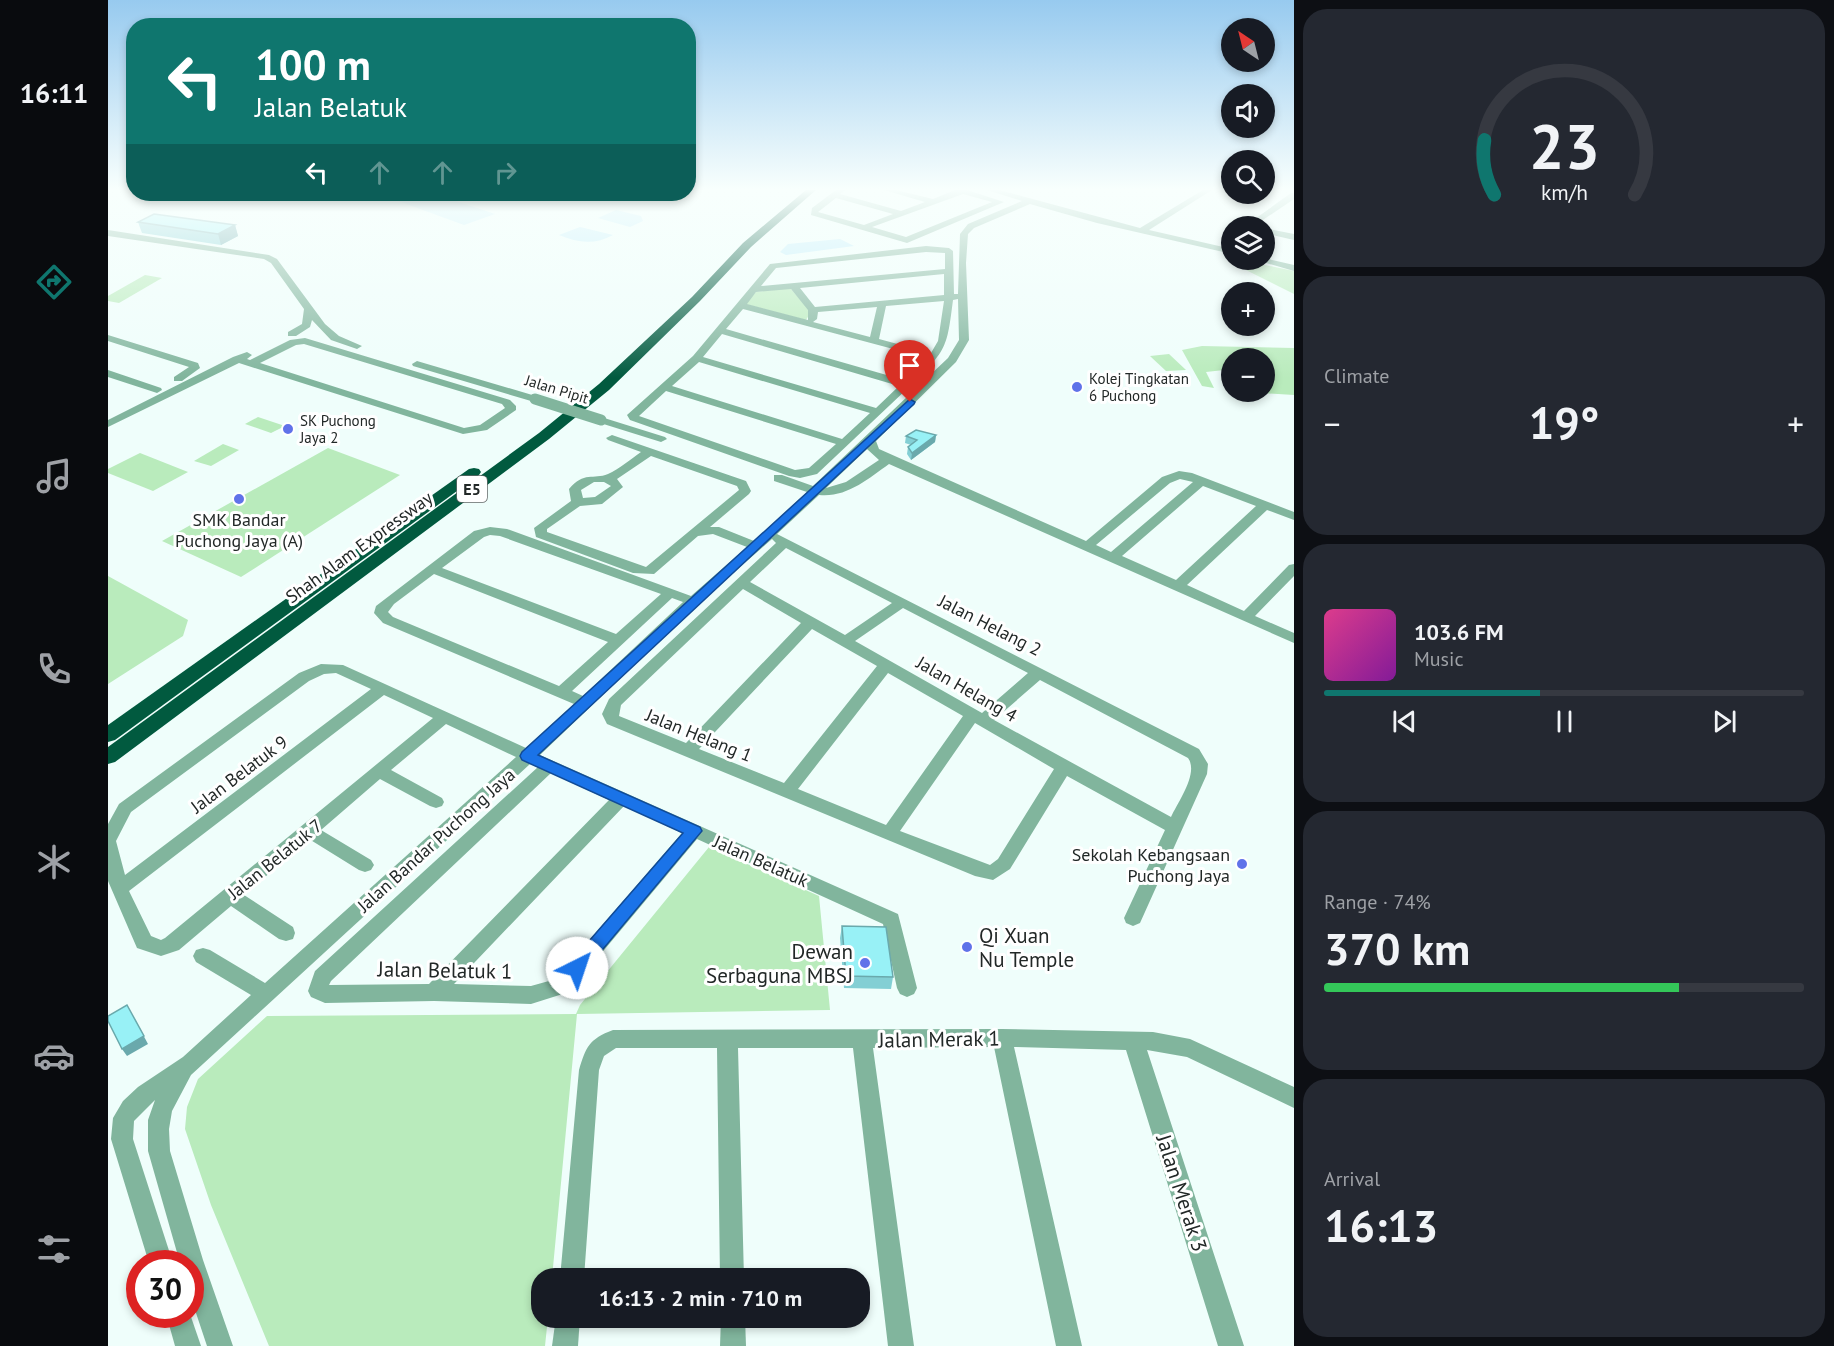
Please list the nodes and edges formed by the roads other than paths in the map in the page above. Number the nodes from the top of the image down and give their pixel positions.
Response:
1 (244, 253) edge
2 (728, 253) edge
3 (740, 253) edge
4 (883, 253) edge
5 (949, 253) edge
6 (964, 253) edge
7 (1275, 257) edge
8 (1294, 261) edge
9 (1275, 264) edge
10 (1294, 268) edge
11 (949, 271) junction
12 (793, 286) junction
13 (752, 290) junction
14 (963, 296) junction
15 (949, 298) junction
16 (739, 304) junction
17 (882, 304) junction
18 (309, 309) junction
19 (813, 310) junction
20 (809, 322) junction
21 (322, 326) junction
22 (719, 330) junction
23 (291, 334) junction
24 (108, 338) edge
25 (335, 338) junction
26 (874, 340) junction
27 (934, 357) junction
28 (697, 358) junction
29 (237, 359) junction
30 (250, 363) junction
31 (194, 370) junction
32 (212, 371) junction
33 (108, 374) edge
34 (906, 384) junction
35 (666, 388) junction
36 (924, 389) junction
37 (158, 390) junction
38 (878, 412) junction
39 (109, 416) edge
40 (612, 438) dead end
41 (870, 441) junction
42 (843, 443) junction
43 (649, 452) junction
44 (888, 459) junction
45 (840, 468) junction
46 (789, 476) junction
47 (610, 478) junction
48 (1202, 481) junction
49 (815, 490) junction
50 (577, 502) junction
51 (1265, 505) junction
52 (1294, 516) edge
53 (712, 526) junction
54 (777, 535) junction
55 (756, 546) junction
56 (1087, 546) junction
57 (1113, 557) junction
58 (1294, 568) edge
59 (432, 569) junction
60 (741, 582) junction
61 (1178, 586) junction
62 (670, 593) junction
63 (693, 601) junction
64 (903, 602) junction
65 (1246, 617) junction
66 (812, 621) junction
67 (1294, 638) edge
68 (618, 640) junction
69 (846, 641) junction
70 (886, 665) junction
71 (1039, 672) junction
72 (382, 688) junction
73 (561, 693) junction
74 (584, 702) junction
75 (444, 717) junction
76 (977, 718) junction
77 (108, 735) edge
78 (687, 752) junction
79 (528, 756) junction
80 (108, 757) edge
81 (549, 766) junction
82 (1064, 767) junction
83 (380, 772) junction
84 (787, 791) junction
85 (622, 797) junction
86 (436, 802) dead end
87 (1174, 827) junction
88 (309, 831) junction
89 (694, 831) junction
90 (890, 832) junction
91 (108, 841) edge
92 (365, 865) dead end
93 (119, 890) junction
94 (231, 896) junction
95 (1133, 918) dead end
96 (286, 933) dead end
97 (203, 957) dead end
98 (907, 988) dead end
99 (434, 992) junction
100 (266, 994) junction
101 (1002, 1038) junction
102 (727, 1039) junction
103 (862, 1040) junction
104 (1133, 1040) junction
105 (190, 1064) junction
106 (1294, 1098) edge
107 (157, 1250) edge
108 (573, 1268) edge
109 (732, 1268) edge
110 (182, 1328) edge
111 (567, 1328) edge
112 (733, 1328) edge
113 (188, 1346) edge
114 (220, 1346) edge
115 (565, 1346) edge
116 (734, 1346) edge
117 (901, 1346) edge
118 (1069, 1346) edge
119 (1231, 1346) edge

1 - 18 street, Jalan Pipit
2 - 77 highway, Shah Alam Expressway / E5
3 - 80 highway, Shah Alam Expressway / E5
4 - 13 street
5 - 11 street
6 - 14 street, Jalan Bandar Puchong Jaya
7 - 8 street
9 - 10 street
11 - 12 street
11 - 15 street
12 - 13 street
12 - 19 street
13 - 16 street
14 - 15 street
14 - 36 street, Jalan Bandar Puchong Jaya
15 - 17 street
15 - 27 street
16 - 20 street
16 - 22 street
17 - 19 street
17 - 26 street
18 - 21 street, Jalan Pipit
18 - 23 street
19 - 20 street
20 - 26 street
21 - 23 street
21 - 25 street, Jalan Pipit
22 - 28 street
22 - 34 street
23 - 25 street
23 - 29 street
24 - 31 street
25 - 46 street, Jalan Pipit, bridge
26 - 27 street
27 - 34 street
28 - 35 street
28 - 38 street
29 - 30 street
29 - 32 street
30 - 30 street
31 - 32 street
31 - 37 street
32 - 39 street
33 - 37 street
34 - 36 street
34 - 38 street
35 - 42 street
35 - 46 street
36 - 41 street, Jalan Bandar Puchong Jaya
37 - 39 street
38 - 42 street
40 - 43 street
41 - 44 street
41 - 45 street, Jalan Bandar Puchong Jaya
42 - 46 street
43 - 47 street
43 - 53 street
44 - 49 street
44 - 56 street
45 - 46 street
45 - 49 street, Jalan Bandar Puchong Jaya
46 - 49 street, Jalan Pipit
46 - 54 street
47 - 50 street
47 - 50 street
48 - 51 street
48 - 56 street
48 - 57 street
49 - 54 street, Jalan Bandar Puchong Jaya
50 - 53 street
51 - 52 street
51 - 61 street
53 - 55 street
54 - 55 street, Jalan Bandar Puchong Jaya
54 - 60 street, Jalan Helang 1
54 - 64 street, Jalan Helang 2
55 - 63 street, Jalan Bandar Puchong Jaya
56 - 57 street
57 - 61 street
58 - 65 street
59 - 62 street
59 - 68 street
59 - 73 street
60 - 66 street, Jalan Helang 4
60 - 78 street, Jalan Helang 1
61 - 65 street
62 - 63 street
62 - 68 street
63 - 74 street, Jalan Bandar Puchong Jaya
64 - 69 street
64 - 71 street, Jalan Helang 2
65 - 67 street
66 - 69 street, Jalan Helang 4
66 - 78 street
68 - 73 street
69 - 70 street, Jalan Helang 4
70 - 76 street, Jalan Helang 4
70 - 84 street
71 - 76 street
71 - 87 street, Jalan Helang 2
72 - 75 street, Jalan Belatuk
72 - 91 street, Jalan Belatuk
72 - 93 street, Jalan Belatuk 9
73 - 74 street
74 - 79 street, Jalan Bandar Puchong Jaya
75 - 79 street, Jalan Belatuk
75 - 83 street, Jalan Belatuk 7
76 - 82 street, Jalan Helang 4
76 - 90 street
78 - 84 street, Jalan Helang 1
79 - 81 street, Jalan Belatuk
79 - 100 street, Jalan Bandar Puchong Jaya
81 - 85 street, Jalan Belatuk
81 - 99 street, Jalan Belatuk 1
82 - 87 street, Jalan Helang 4
82 - 90 street, Jalan Helang 1
83 - 86 street
83 - 88 street, Jalan Belatuk 7
84 - 90 street, Jalan Helang 1
85 - 89 street, Jalan Belatuk
85 - 99 street
87 - 95 street
88 - 92 street
88 - 94 street, Jalan Belatuk 7
89 - 98 street, Jalan Belatuk
89 - 99 street, Jalan Belatuk 1
91 - 93 street
93 - 94 street, Jalan Belatuk 7
94 - 96 street
97 - 100 street
100 - 105 street, Jalan Bandar Puchong Jaya
101 - 103 street, Jalan Merak 1
101 - 104 street, Jalan Merak 1
101 - 118 street
102 - 103 street, Jalan Merak 1
102 - 108 street, Jalan Merak 1
102 - 109 street
103 - 117 street
104 - 106 street, Jalan Merak 1
104 - 119 street, Jalan Merak 3
105 - 107 street, Jalan Bandar Puchong Jaya
105 - 114 street, Jalan Bandar Puchong Jaya
110 - 113 street
111 - 115 street
112 - 116 street

